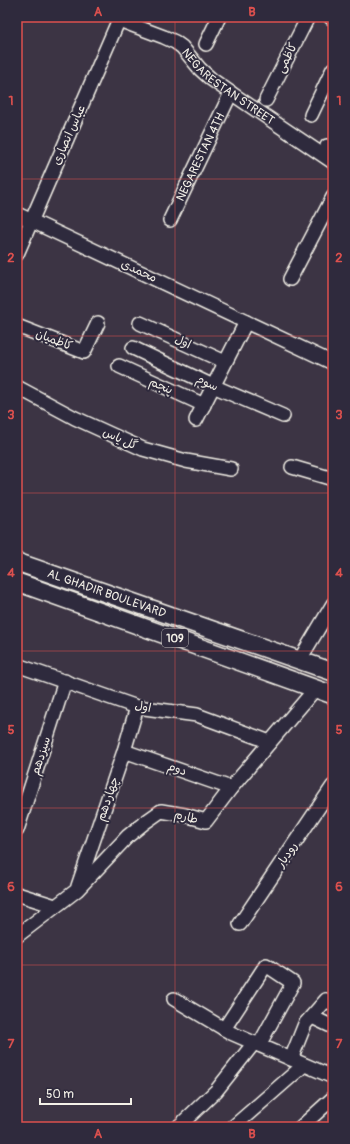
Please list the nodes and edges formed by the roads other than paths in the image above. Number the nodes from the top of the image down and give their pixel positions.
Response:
1 (220, 17) edge
2 (308, 17) edge
3 (330, 17) edge
4 (119, 19) edge
5 (333, 19) edge
6 (206, 44) dead end
7 (333, 69) edge
8 (231, 93) junction
9 (266, 100) dead end
10 (311, 115) dead end
11 (333, 162) edge
12 (333, 197) edge
13 (17, 214) edge
14 (32, 220) junction
15 (170, 220) dead end
16 (17, 254) edge
17 (290, 279) dead end
18 (246, 322) junction
19 (140, 323) dead end
20 (98, 324) dead end
21 (17, 326) edge
22 (133, 348) dead end
23 (225, 362) junction
24 (333, 363) edge
25 (119, 366) dead end
26 (213, 386) junction
27 (17, 387) edge
28 (204, 405) junction
29 (283, 416) dead end
30 (196, 420) dead end
31 (292, 467) dead end
32 (230, 469) dead end
33 (333, 479) edge
34 (17, 562) edge
35 (17, 582) edge
36 (333, 604) edge
37 (299, 661) junction
38 (17, 665) edge
39 (333, 672) edge
40 (65, 682) junction
41 (316, 688) junction
42 (333, 695) edge
43 (137, 707) junction
44 (270, 742) junction
45 (124, 751) junction
46 (333, 786) edge
47 (231, 788) junction
48 (17, 830) edge
49 (77, 890) junction
50 (17, 894) edge
51 (55, 906) junction
52 (240, 924) dead end
53 (17, 936) edge
54 (174, 999) dead end
55 (333, 1004) edge
56 (312, 1017) junction
57 (333, 1027) edge
58 (224, 1029) junction
59 (257, 1044) junction
60 (291, 1059) junction
61 (304, 1065) junction
62 (333, 1077) edge
63 (333, 1098) edge
64 (178, 1127) edge
65 (233, 1127) edge
66 (300, 1127) edge

1 - 6 street
2 - 9 street, کاظمی
3 - 5 street
4 - 8 street, NEGARESTAN STREET
4 - 14 street, عباس انصاری
7 - 10 street
8 - 11 street, NEGARESTAN STREET
8 - 15 street, NEGARESTAN 4TH
12 - 17 street
13 - 14 street, محمدی
14 - 16 street, عباس انصاری
14 - 18 street, محمدی
18 - 23 street
18 - 24 street, محمدی
19 - 23 street, اول
20 - 21 street, کاظمیان
22 - 26 street, سوم
23 - 26 street
25 - 28 street, پنجم
26 - 28 street
26 - 29 street, سوم
27 - 32 street, گل یاس
28 - 30 street
31 - 33 street
34 - 37 main road, AL GHADIR BOULEVARD / 109
35 - 41 main road, AL GHADIR BOULEVARD / 109
36 - 37 street
37 - 39 main road, AL GHADIR BOULEVARD / 109
38 - 40 street, اول
40 - 43 street, اول
40 - 48 street, سیزدهم
41 - 42 main road, AL GHADIR BOULEVARD / 109
41 - 44 street, طارم
43 - 44 street, اول
43 - 45 street, چهاردهم
44 - 47 street, طارم
45 - 47 street, دوم
45 - 49 street, چهاردهم
46 - 52 street, رودبار
47 - 49 street, طارم
49 - 51 street, طارم
50 - 51 street
51 - 53 street, طارم
54 - 58 street
55 - 56 street
56 - 57 street
56 - 60 street
58 - 59 street
58 - 59 street
59 - 60 street
59 - 64 street
60 - 61 street
61 - 62 street
61 - 65 street
63 - 66 street

